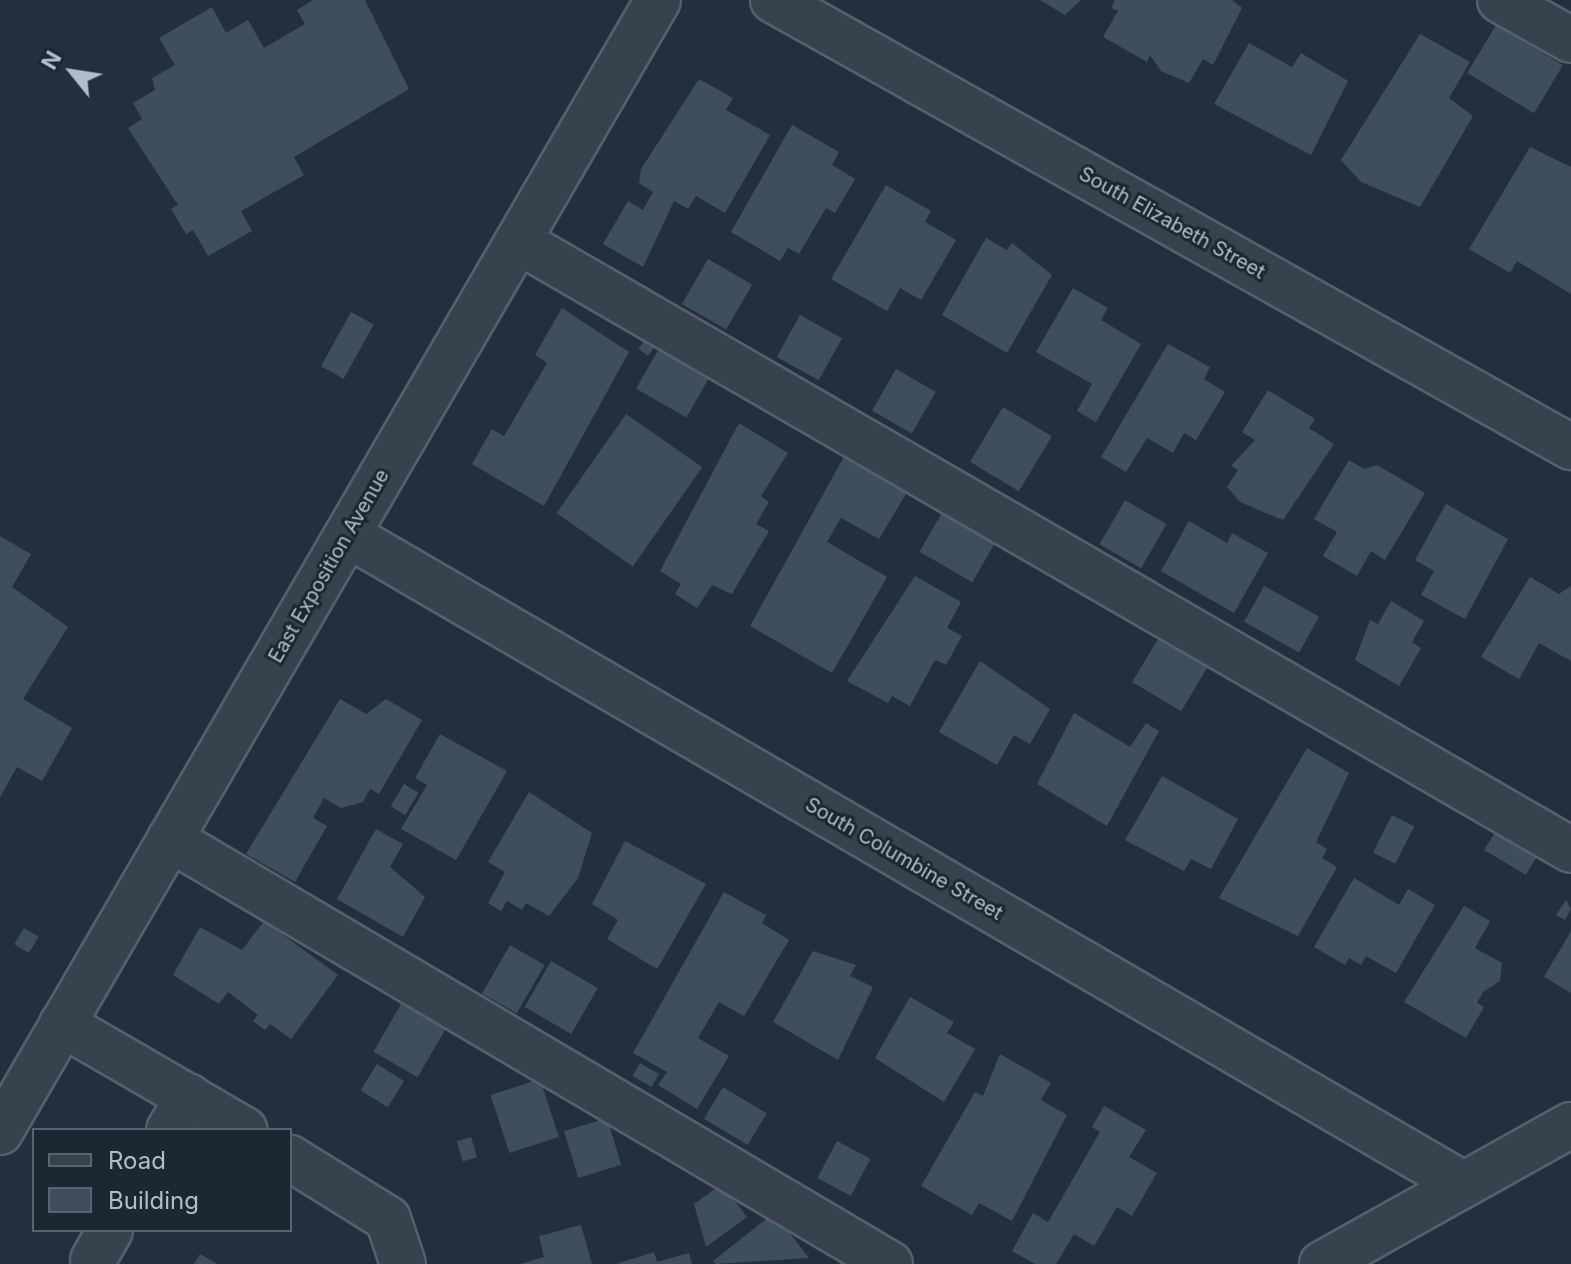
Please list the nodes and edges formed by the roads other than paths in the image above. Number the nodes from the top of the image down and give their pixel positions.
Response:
1 (658, 0) edge
2 (773, 0) edge
3 (1500, 0) edge
4 (1571, 40) edge
5 (518, 241) junction
6 (1571, 447) edge
7 (348, 535) junction
8 (170, 839) junction
9 (1571, 850) edge
10 (62, 1024) junction
11 (179, 1113) edge
12 (1571, 1125) edge
13 (237, 1128) edge
14 (0, 1132) edge
15 (292, 1159) edge
16 (1461, 1183) junction
17 (403, 1264) edge
18 (890, 1264) edge
19 (1322, 1264) edge

1 - 5 street, East Exposition Avenue
2 - 6 street, South Elizabeth Street
3 - 4 street
5 - 7 street, East Exposition Avenue
5 - 9 street
7 - 8 street, East Exposition Avenue
7 - 16 street, South Columbine Street
8 - 10 street, East Exposition Avenue
8 - 18 street
10 - 11 street
10 - 14 street, East Exposition Avenue
11 - 13 street
12 - 16 street
15 - 17 street
16 - 19 street

